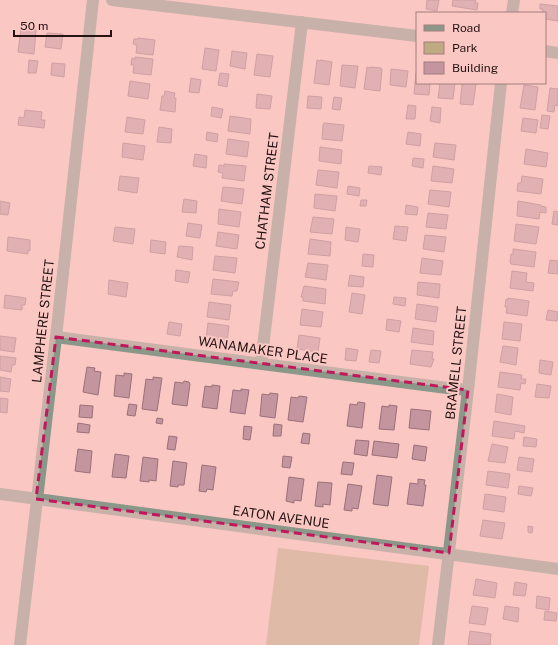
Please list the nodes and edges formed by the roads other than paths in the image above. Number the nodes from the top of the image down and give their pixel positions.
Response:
1 (93, 0) edge
2 (112, 0) edge
3 (514, 0) edge
4 (512, 12) edge
5 (302, 22) junction
6 (416, 36) edge
7 (546, 51) edge
8 (558, 53) edge
9 (501, 84) edge
10 (56, 337) junction
11 (261, 364) junction
12 (468, 390) junction
13 (0, 494) edge
14 (36, 499) junction
15 (449, 553) junction
16 (558, 569) edge
17 (20, 645) edge
18 (438, 645) edge

1 - 10 street, LAMPHERE STREET
2 - 5 street
3 - 4 street
5 - 6 street
5 - 11 street, CHATHAM STREET
7 - 8 street
9 - 12 street, BRAMELL STREET
10 - 11 street, WANAMAKER PLACE
10 - 14 street, LAMPHERE STREET
11 - 12 street, WANAMAKER PLACE
12 - 15 street, BRAMELL STREET
13 - 14 street, EATON AVENUE
14 - 15 street, EATON AVENUE
14 - 17 street, LAMPHERE STREET
15 - 16 street, EATON AVENUE
15 - 18 street, BRAMELL STREET

